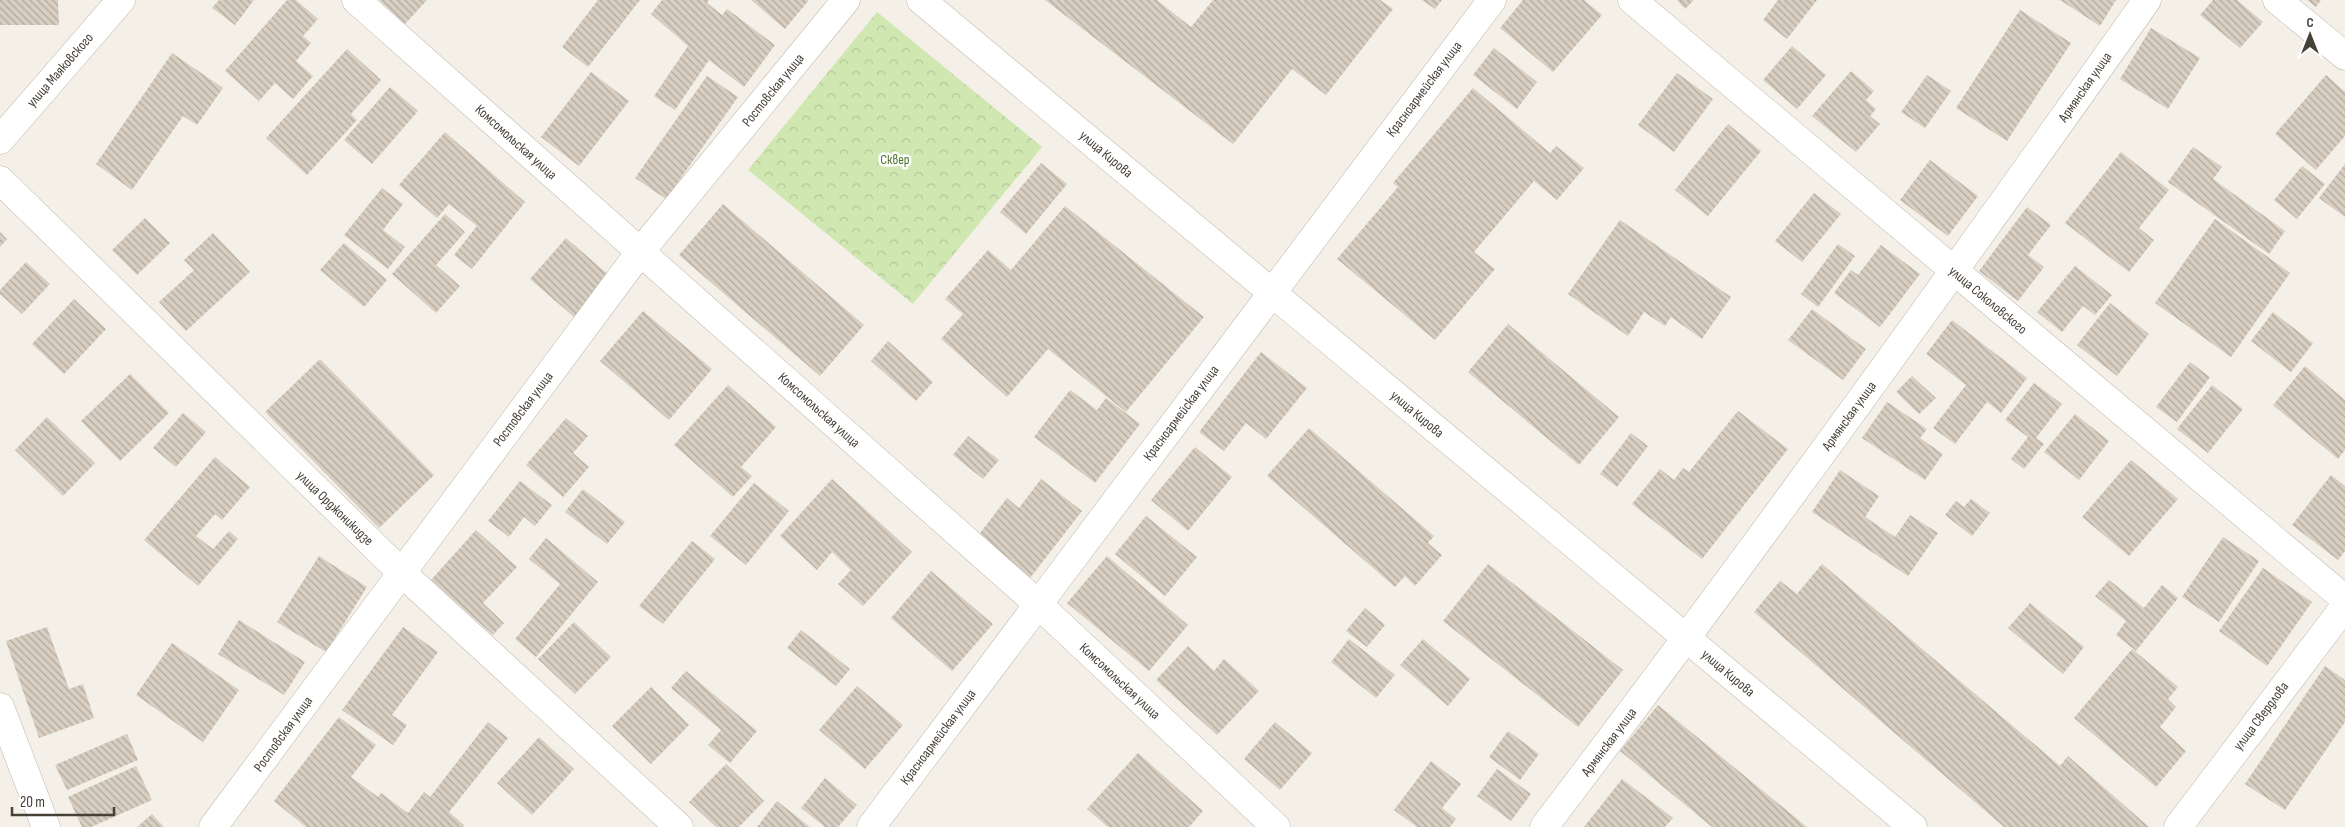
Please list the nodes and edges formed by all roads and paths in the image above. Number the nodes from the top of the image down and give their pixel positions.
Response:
1 (121, 0) edge
2 (356, 0) edge
3 (846, 0) edge
4 (921, 0) edge
5 (1492, 0) edge
6 (1632, 0) edge
7 (2147, 0) edge
8 (2277, 0) edge
9 (2345, 56) edge
10 (0, 140) edge
11 (0, 180) edge
12 (640, 252) junction
13 (1954, 272) junction
14 (1272, 293) junction
15 (401, 572) junction
16 (2345, 599) edge
17 (1038, 604) junction
18 (2345, 606) edge
19 (1687, 639) junction
20 (0, 707) edge
21 (46, 827) edge
22 (213, 827) edge
23 (679, 827) edge
24 (871, 827) edge
25 (1276, 827) edge
26 (1544, 827) edge
27 (1913, 827) edge
28 (2178, 827) edge

1 - 10 street, улица Маяковского
2 - 12 street, Комсомольская улица
3 - 12 street, Ростовская улица
4 - 14 street, улица Кирова
5 - 14 street, Красноармейская улица
6 - 13 street, улица Соколовского
7 - 13 street, Армянская улица
8 - 9 street
11 - 15 street, улица Орджоникидзе
12 - 15 street, Ростовская улица
12 - 17 street, Комсомольская улица
13 - 16 street, улица Соколовского
13 - 19 street, Армянская улица
14 - 17 street, Красноармейская улица
14 - 19 street, улица Кирова
15 - 22 street, Ростовская улица
15 - 23 street, улица Орджоникидзе
17 - 24 street, Красноармейская улица
17 - 25 street, Комсомольская улица
18 - 28 street, улица Свердлова
19 - 26 street, Армянская улица
19 - 27 street, улица Кирова
20 - 21 street

